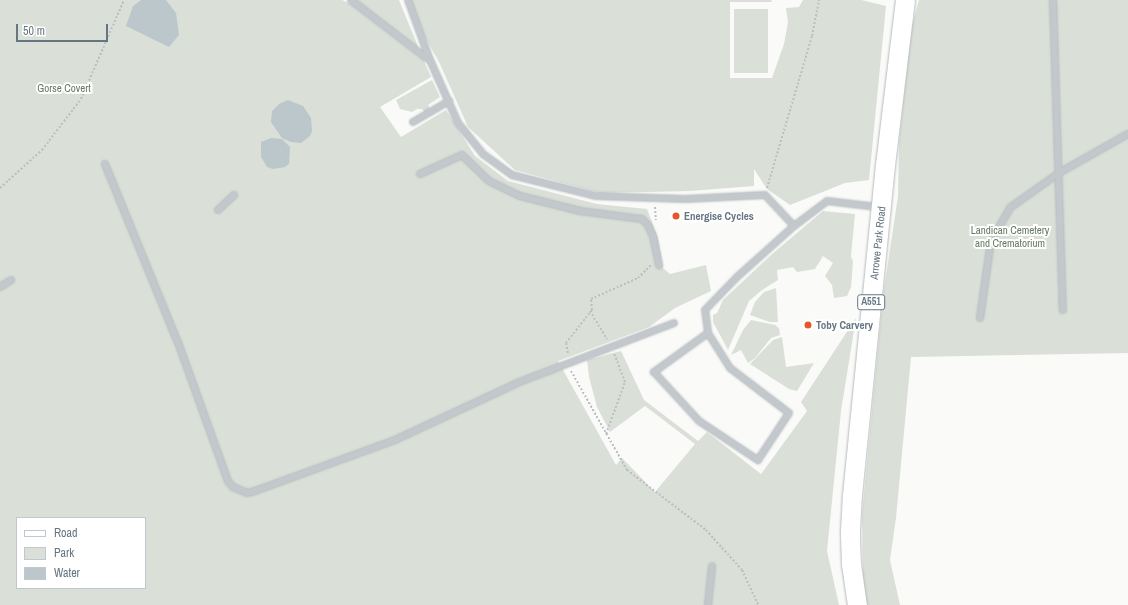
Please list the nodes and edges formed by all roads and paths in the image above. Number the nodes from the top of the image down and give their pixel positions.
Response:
1 (124, 0) edge
2 (351, 0) edge
3 (408, 0) edge
4 (819, 0) edge
5 (904, 0) edge
6 (1053, 0) edge
7 (430, 60) junction
8 (449, 101) junction
9 (413, 122) dead end
10 (1128, 134) edge
11 (105, 164) dead end
12 (1059, 173) junction
13 (420, 174) dead end
14 (0, 188) edge
15 (234, 195) dead end
16 (765, 195) junction
17 (654, 198) junction
18 (882, 207) junction
19 (218, 210) dead end
20 (657, 222) dead end
21 (794, 226) junction
22 (658, 258) junction
23 (659, 265) dead end
24 (11, 280) dead end
25 (0, 287) edge
26 (1063, 310) dead end
27 (590, 312) junction
28 (980, 318) dead end
29 (674, 323) dead end
30 (708, 333) junction
31 (611, 347) junction
32 (570, 363) junction
33 (606, 434) junction
34 (712, 566) dead end
35 (708, 605) edge
36 (758, 605) edge
37 (857, 605) edge

1 - 14 path
2 - 7 lane
3 - 7 lane
4 - 16 path
5 - 18 main road, Arrowe Park Road / A551
6 - 12 lane
7 - 8 lane
8 - 9 lane
8 - 17 lane
10 - 12 lane
11 - 32 lane
12 - 26 lane
12 - 28 lane
13 - 22 lane
15 - 19 lane
16 - 17 lane
16 - 21 lane
17 - 20 path
18 - 21 lane
18 - 37 main road, Arrowe Park Road / A551
21 - 30 lane
22 - 23 lane
22 - 27 path
24 - 25 lane
27 - 31 path
27 - 32 path
29 - 31 lane
30 - 30 lane
31 - 32 lane
31 - 33 path
32 - 33 path
33 - 36 path
34 - 35 lane

